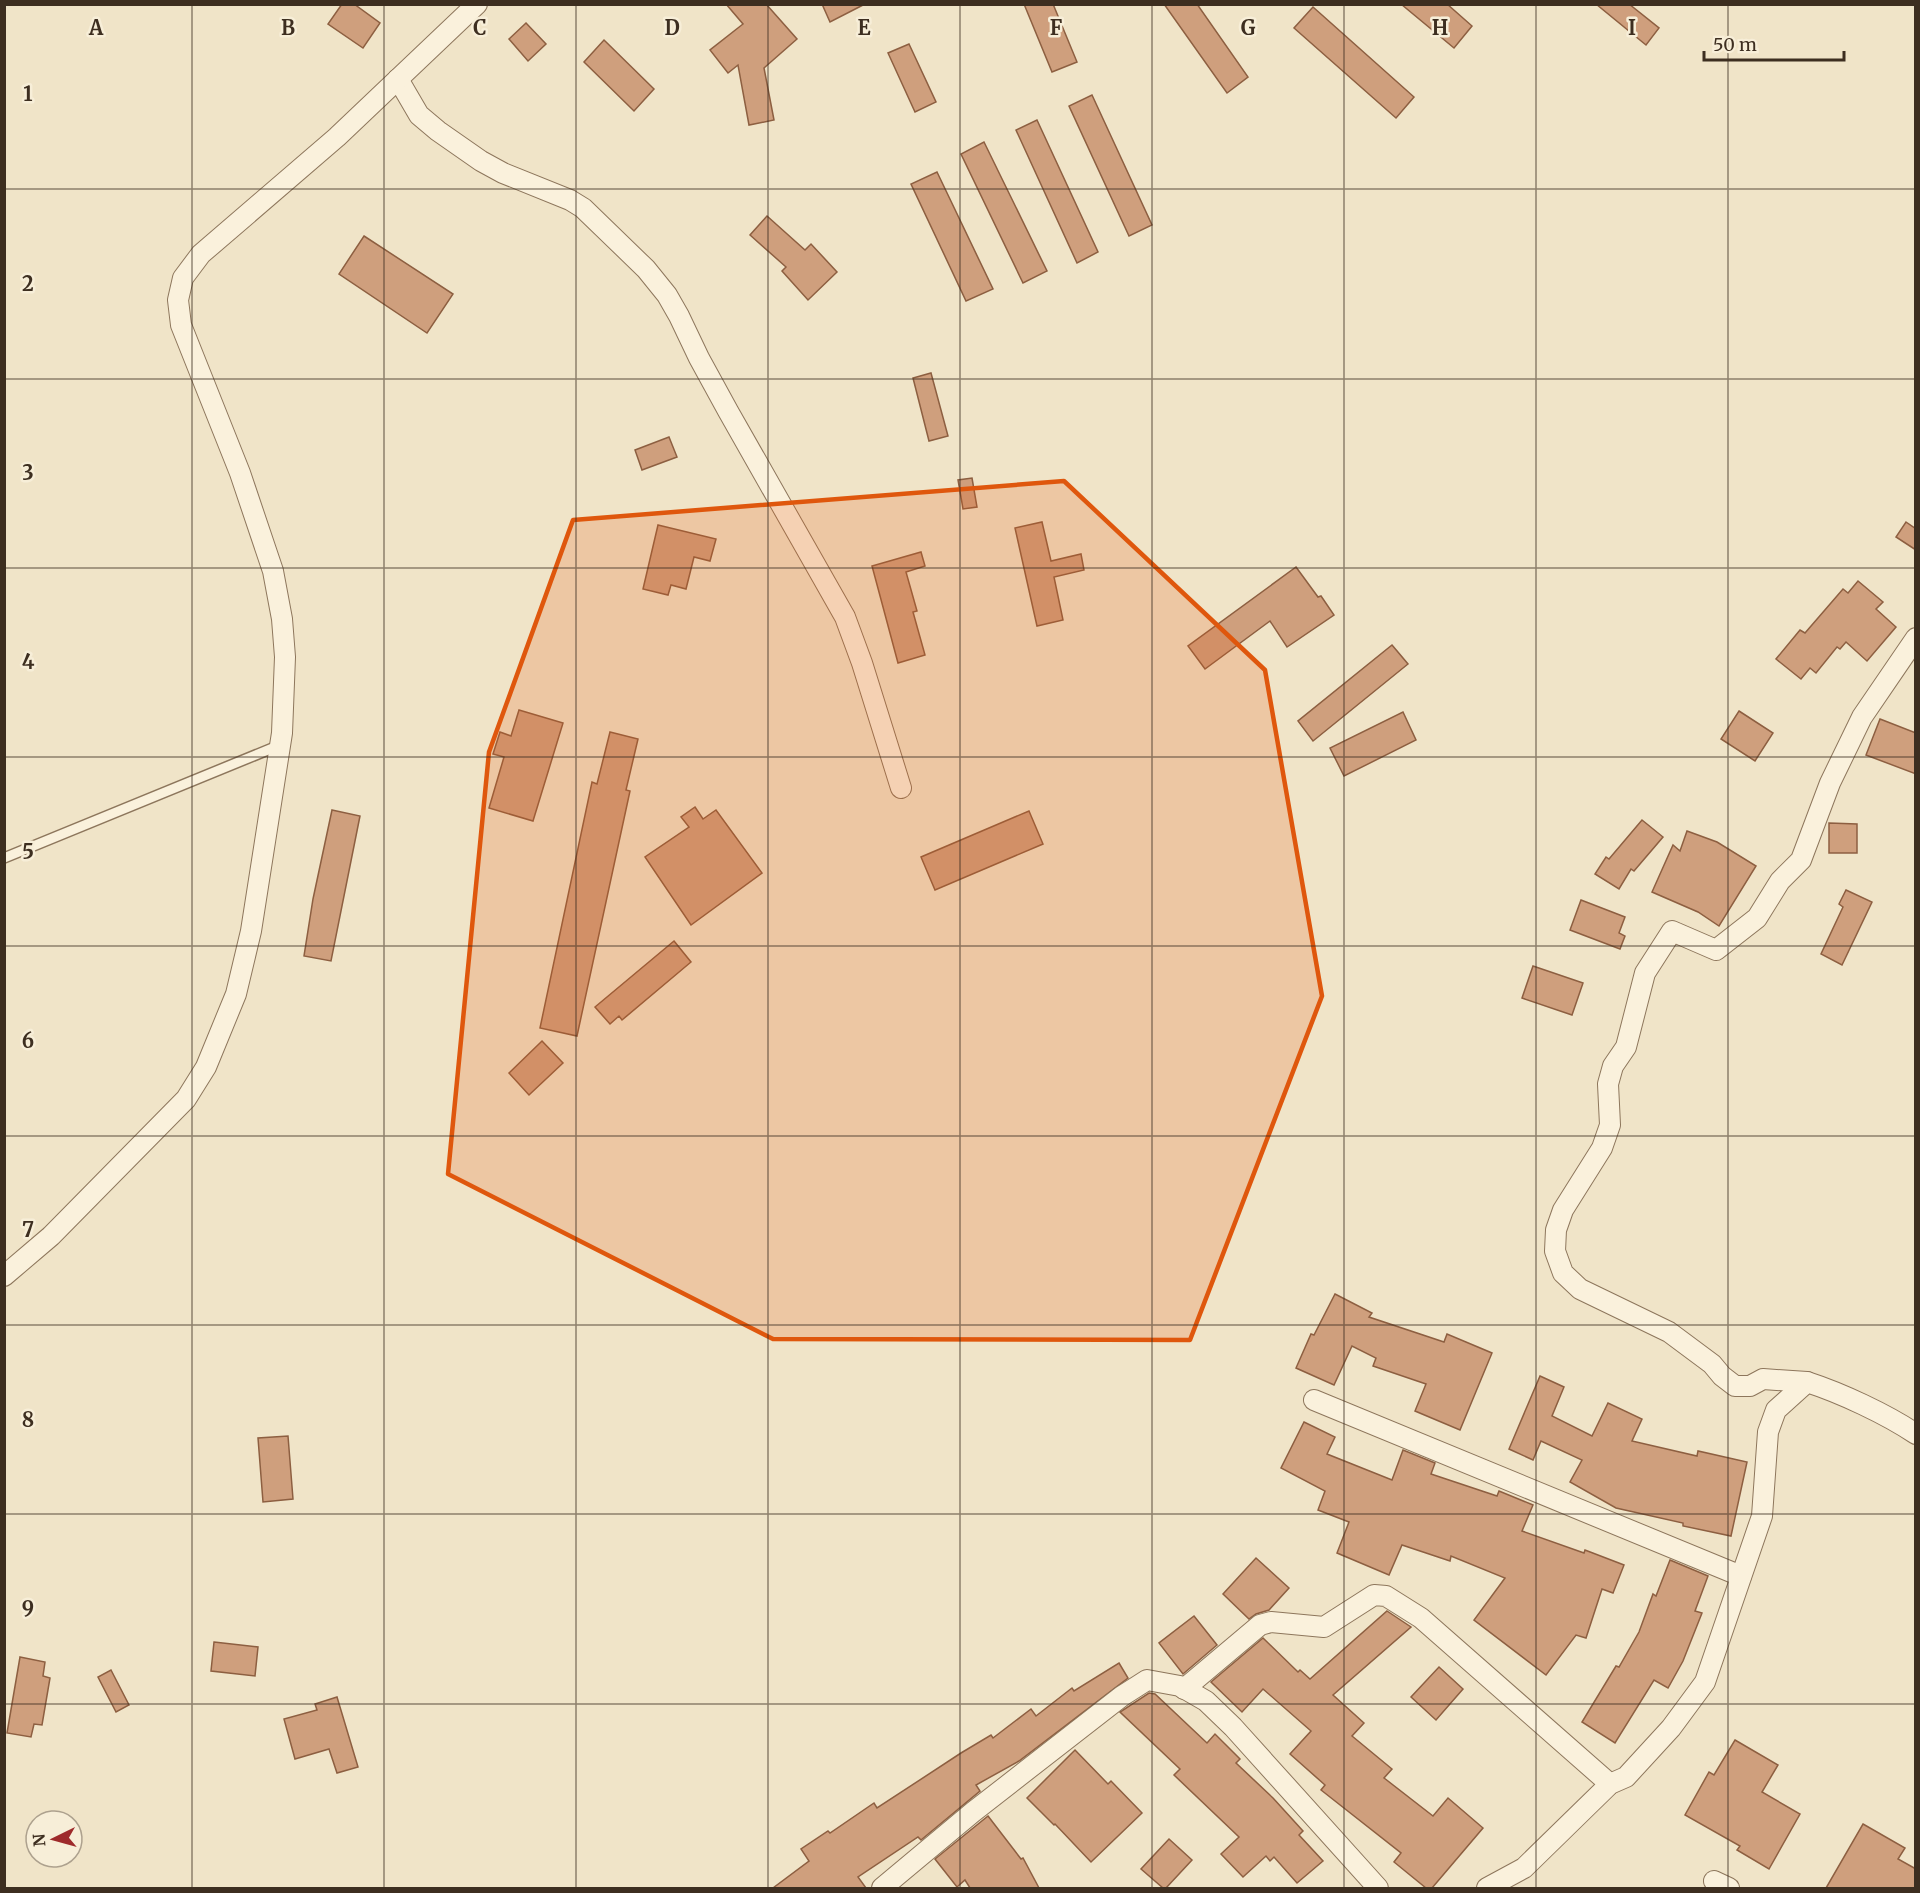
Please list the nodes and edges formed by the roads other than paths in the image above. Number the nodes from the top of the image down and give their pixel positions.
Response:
1 (477, 4) edge
2 (398, 79) junction
3 (1916, 638) edge
4 (280, 745) junction
5 (901, 788) dead end
6 (4, 858) edge
7 (4, 1276) edge
8 (1807, 1382) junction
9 (1314, 1400) dead end
10 (1916, 1434) edge
11 (1740, 1576) junction
12 (1184, 1689) junction
13 (1610, 1784) junction
14 (882, 1888) edge
15 (1378, 1888) edge
16 (1487, 1888) edge

1 - 2 street
2 - 4 street
2 - 5 street
3 - 8 street
4 - 6 lane
4 - 7 street
8 - 10 street
8 - 11 street
9 - 11 street
11 - 13 street
12 - 13 street
12 - 14 street
12 - 15 street
13 - 16 street

